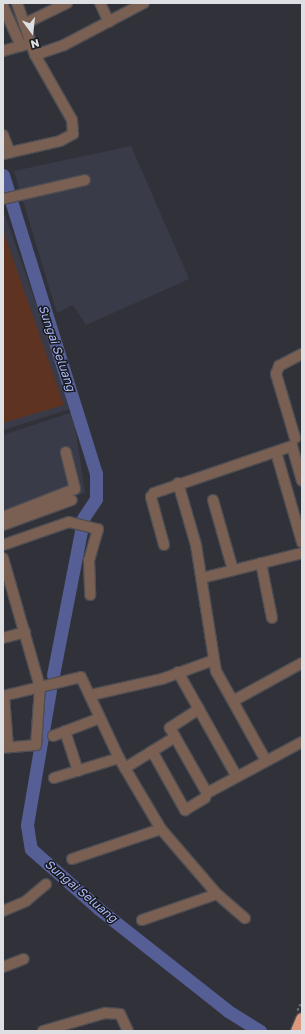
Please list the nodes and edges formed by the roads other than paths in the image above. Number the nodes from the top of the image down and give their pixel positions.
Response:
1 (17, 3) edge
2 (67, 3) edge
3 (100, 3) edge
4 (139, 4) edge
5 (4, 9) edge
6 (109, 22) junction
7 (24, 24) junction
8 (31, 42) junction
9 (21, 46) junction
10 (3, 51) edge
11 (35, 55) junction
12 (3, 134) edge
13 (6, 153) edge
14 (85, 180) dead end
15 (3, 199) edge
16 (302, 354) edge
17 (296, 440) edge
18 (66, 452) dead end
19 (276, 452) junction
20 (302, 481) edge
21 (178, 483) junction
22 (72, 500) dead end
23 (213, 500) dead end
24 (3, 517) edge
25 (3, 524) edge
26 (302, 542) edge
27 (3, 545) edge
28 (164, 545) dead end
29 (302, 553) edge
30 (3, 558) edge
31 (261, 563) junction
32 (233, 570) junction
33 (202, 578) junction
34 (90, 595) dead end
35 (272, 618) dead end
36 (25, 632) junction
37 (3, 638) edge
38 (214, 660) junction
39 (302, 663) edge
40 (178, 672) junction
41 (43, 686) junction
42 (91, 695) junction
43 (3, 696) edge
44 (233, 701) junction
45 (199, 709) junction
46 (100, 718) junction
47 (65, 731) junction
48 (172, 733) junction
49 (53, 736) dead end
50 (302, 742) edge
51 (5, 748) edge
52 (152, 751) junction
53 (119, 758) junction
54 (266, 761) junction
55 (125, 768) junction
56 (78, 771) junction
57 (237, 777) junction
58 (54, 778) dead end
59 (207, 793) junction
60 (161, 829) junction
61 (72, 859) dead end
62 (46, 884) dead end
63 (217, 894) junction
64 (3, 911) edge
65 (244, 918) dead end
66 (142, 920) dead end
67 (24, 959) dead end
68 (3, 967) edge
69 (302, 1019) edge
70 (43, 1031) edge
71 (128, 1031) edge
72 (296, 1031) edge

1 - 7 street
2 - 7 street
3 - 6 street
4 - 6 street
5 - 9 street
6 - 11 street
7 - 8 street
8 - 9 street
8 - 11 street
9 - 10 street
11 - 13 street
12 - 13 street
14 - 15 street
16 - 17 street
17 - 19 street
17 - 20 street
18 - 24 street
19 - 21 street
19 - 26 street
21 - 28 street
21 - 33 street
22 - 25 street
23 - 32 street
27 - 34 street
29 - 31 street
30 - 36 street
31 - 32 street
31 - 35 street
32 - 33 street
33 - 38 street
36 - 37 street
36 - 41 street
38 - 40 street
38 - 44 street
39 - 44 street
40 - 42 street
40 - 45 street
41 - 42 street
41 - 43 street
41 - 51 street
42 - 46 street
43 - 51 street
44 - 54 street
45 - 48 street
45 - 57 street
46 - 47 street
46 - 53 street
47 - 49 street
47 - 56 street
48 - 52 street
48 - 59 street
50 - 54 street
52 - 55 street
52 - 59 street
53 - 55 street
53 - 56 street
54 - 57 street
55 - 60 street
56 - 58 street
57 - 59 street
60 - 61 street
60 - 63 street
62 - 64 street
63 - 65 street
63 - 66 street
67 - 68 street
69 - 72 highway
70 - 71 street

